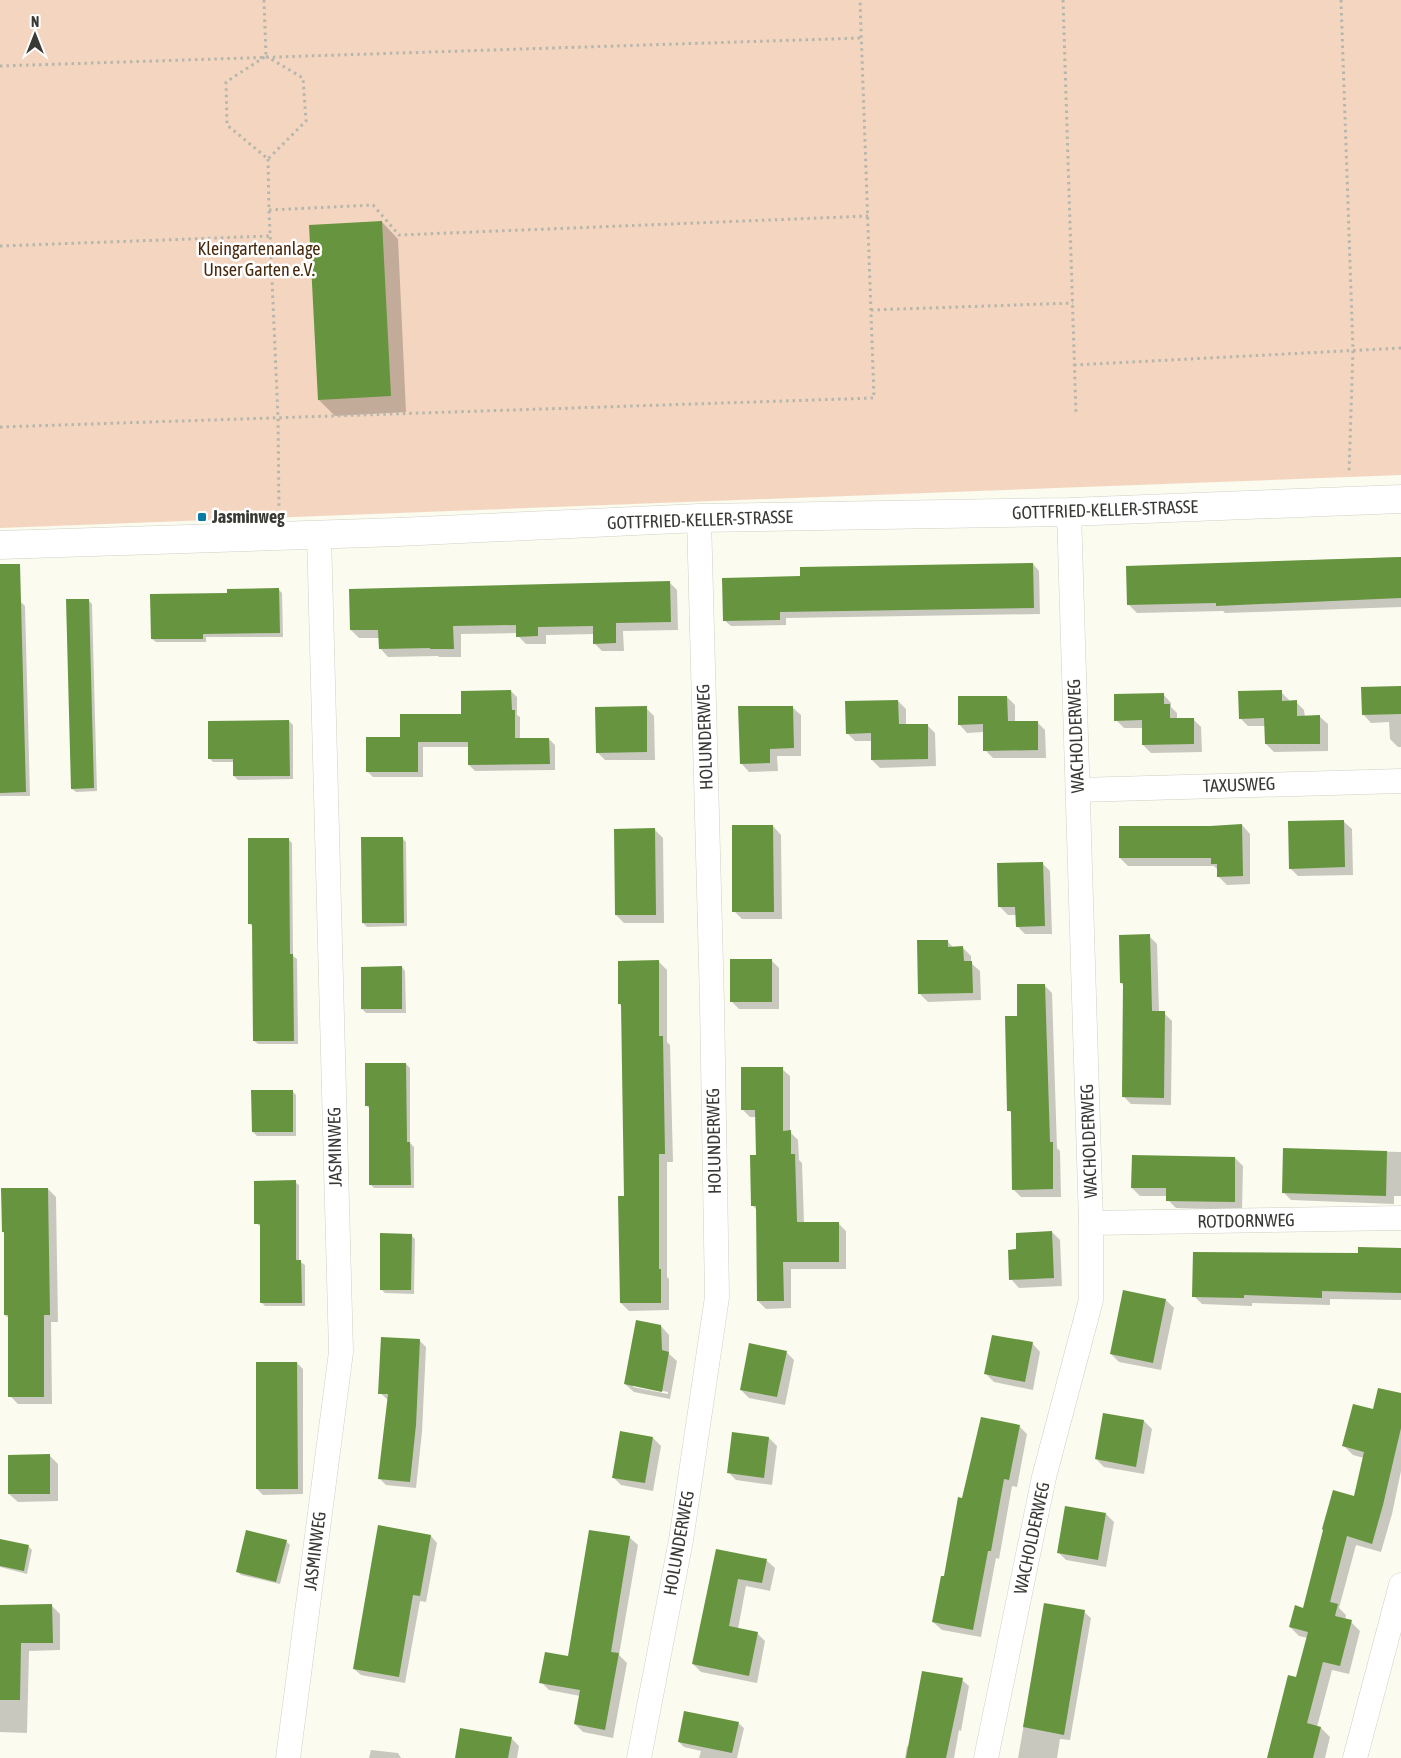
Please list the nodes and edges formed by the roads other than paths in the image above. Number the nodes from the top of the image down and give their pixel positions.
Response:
1 (1401, 500) edge
2 (1069, 512) junction
3 (699, 518) junction
4 (319, 534) junction
5 (0, 545) edge
6 (1401, 781) edge
7 (1078, 790) junction
8 (1401, 1218) edge
9 (1091, 1223) junction
10 (1401, 1585) edge
11 (288, 1758) edge
12 (639, 1758) edge
13 (986, 1758) edge
14 (1355, 1758) edge

1 - 2 street, GOTTFRIED-KELLER-STRASSE
2 - 3 street, GOTTFRIED-KELLER-STRASSE
2 - 7 street, WACHOLDERWEG
3 - 4 street, GOTTFRIED-KELLER-STRASSE
3 - 12 street, HOLUNDERWEG
4 - 5 street, GOTTFRIED-KELLER-STRASSE
4 - 11 street, JASMINWEG
6 - 7 street, TAXUSWEG
7 - 9 street, WACHOLDERWEG
8 - 9 street, ROTDORNWEG
9 - 13 street, WACHOLDERWEG
10 - 14 street

